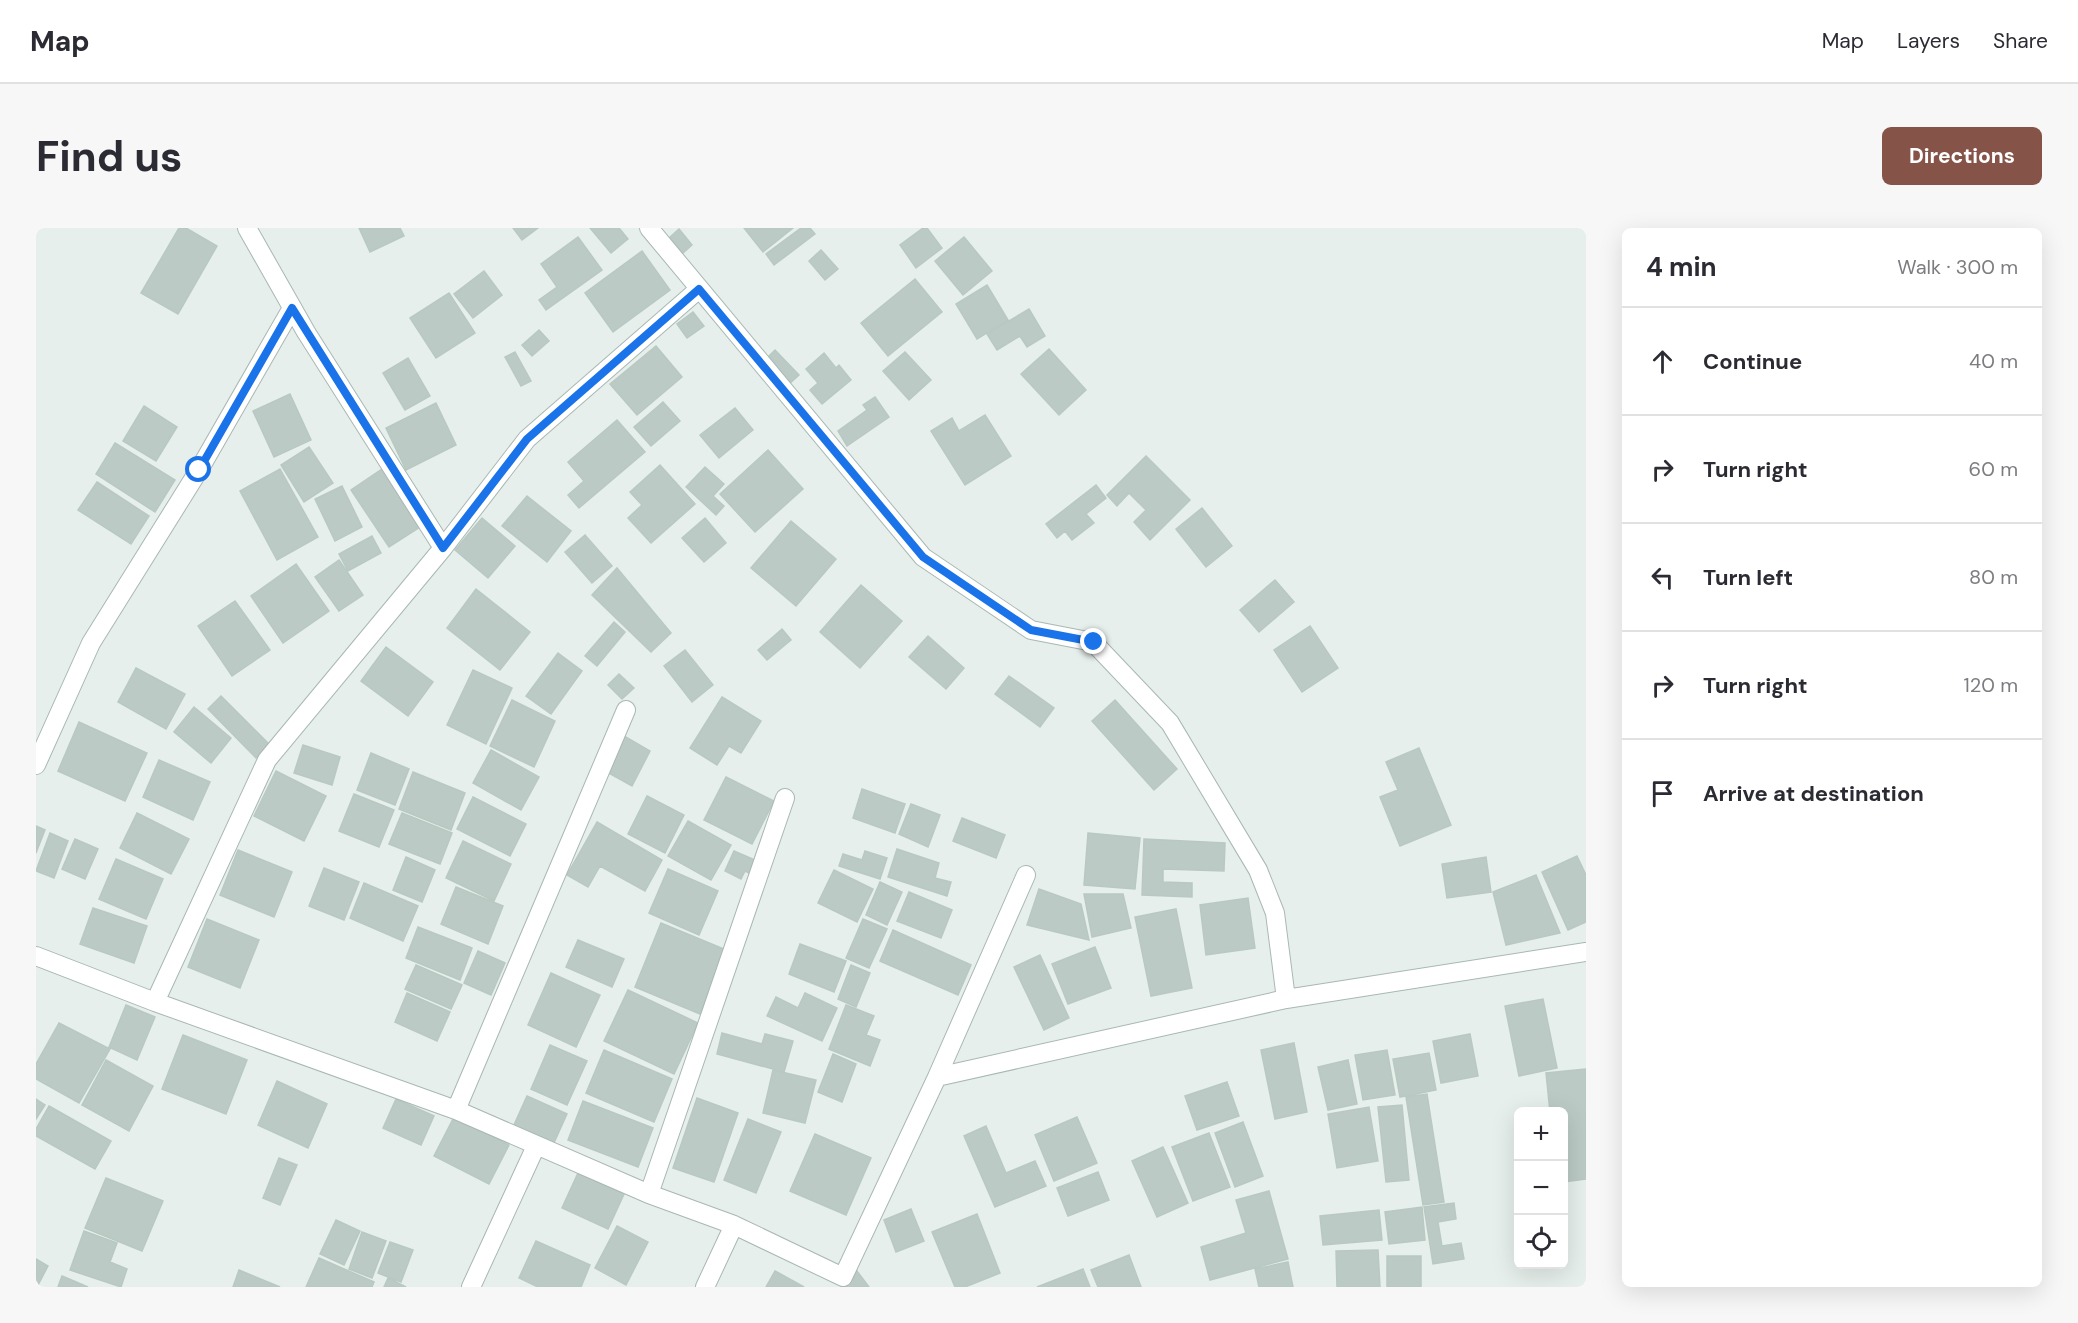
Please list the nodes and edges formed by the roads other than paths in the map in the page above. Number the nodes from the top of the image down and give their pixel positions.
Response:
1 (247, 228) edge
2 (649, 228) edge
3 (699, 289) junction
4 (292, 308) junction
5 (443, 548) junction
6 (626, 710) dead end
7 (36, 765) edge
8 (785, 798) dead end
9 (1026, 875) dead end
10 (1586, 952) edge
11 (36, 956) edge
12 (1286, 999) junction
13 (156, 1002) junction
14 (937, 1077) junction
15 (456, 1110) junction
16 (536, 1146) junction
17 (649, 1194) junction
18 (734, 1225) junction
19 (471, 1287) edge
20 (705, 1287) edge

1 - 4 street
2 - 3 street
3 - 5 street
3 - 12 street
4 - 5 street
4 - 7 street
5 - 13 street
6 - 15 street
8 - 17 street
9 - 14 street
10 - 12 street
11 - 13 street
12 - 14 street
13 - 15 street
14 - 18 street
15 - 16 street
16 - 17 street
16 - 19 street
17 - 18 street
18 - 20 street

